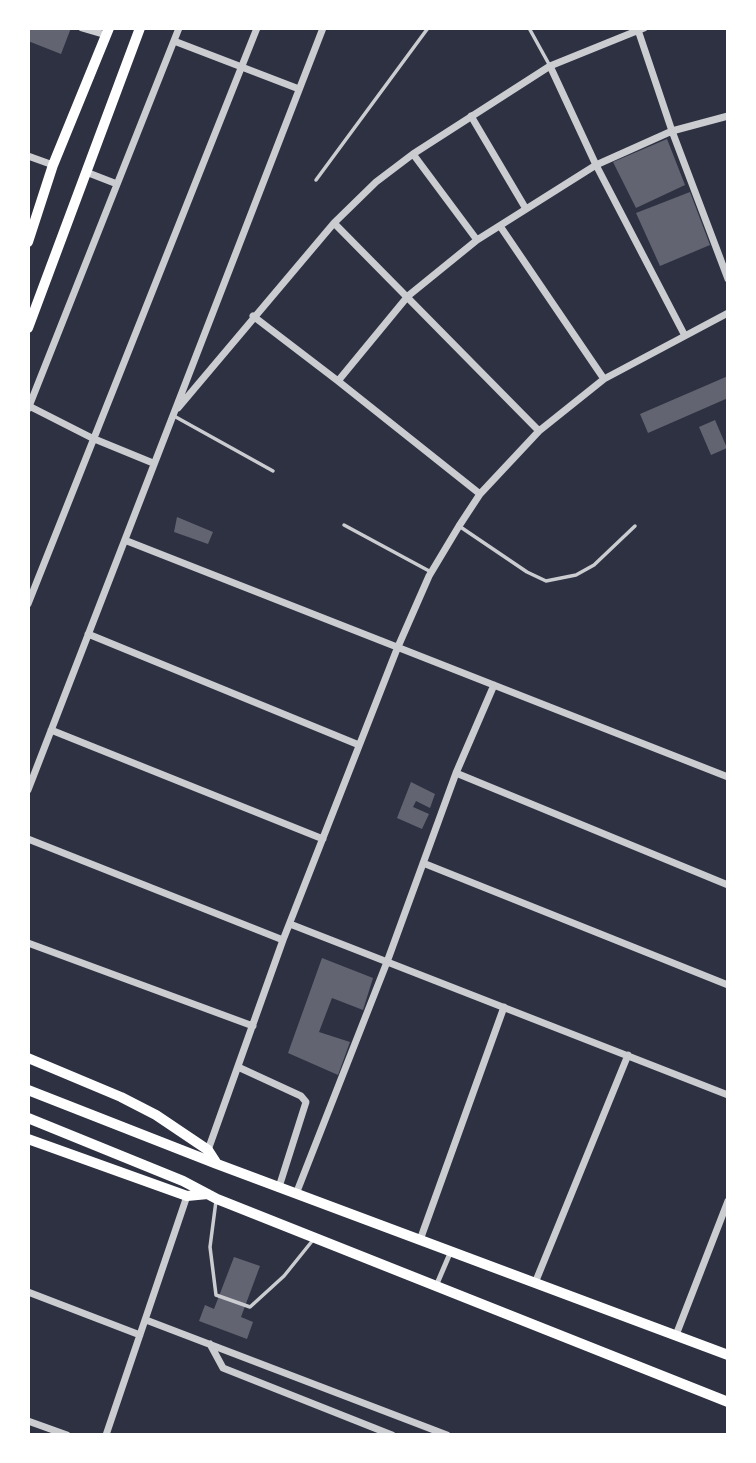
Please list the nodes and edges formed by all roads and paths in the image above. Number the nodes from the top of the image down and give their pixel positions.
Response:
1 (82, 28) edge
2 (140, 28) edge
3 (179, 28) edge
4 (257, 28) edge
5 (323, 28) edge
6 (428, 28) edge
7 (529, 28) edge
8 (641, 29) edge
9 (107, 32) edge
10 (174, 41) junction
11 (550, 66) junction
12 (242, 67) junction
13 (299, 89) junction
14 (471, 116) junction
15 (728, 116) edge
16 (672, 131) junction
17 (413, 154) junction
18 (28, 156) edge
19 (53, 165) junction
20 (596, 165) junction
21 (86, 172) junction
22 (316, 180) dead end
23 (117, 184) junction
24 (526, 209) junction
25 (334, 223) junction
26 (499, 226) junction
27 (477, 240) junction
28 (28, 242) edge
29 (728, 279) edge
30 (408, 296) junction
31 (728, 313) edge
32 (253, 316) junction
33 (28, 328) edge
34 (684, 334) junction
35 (604, 379) junction
36 (338, 381) junction
37 (29, 408) edge
38 (172, 415) junction
39 (539, 431) junction
40 (92, 438) junction
41 (153, 463) junction
42 (273, 471) dead end
43 (480, 494) junction
44 (344, 525) dead end
45 (459, 526) junction
46 (635, 526) dead end
47 (127, 541) junction
48 (431, 572) junction
49 (28, 604) edge
50 (88, 634) junction
51 (397, 649) junction
52 (494, 685) junction
53 (51, 730) junction
54 (359, 745) junction
55 (456, 773) junction
56 (728, 777) edge
57 (28, 790) edge
58 (28, 839) edge
59 (323, 839) junction
60 (423, 863) junction
61 (728, 885) edge
62 (290, 924) junction
63 (283, 940) junction
64 (28, 943) edge
65 (387, 962) junction
66 (728, 985) edge
67 (504, 1006) junction
68 (253, 1026) junction
69 (628, 1055) junction
70 (28, 1058) edge
71 (238, 1067) junction
72 (28, 1090) edge
73 (728, 1095) edge
74 (28, 1118) edge
75 (28, 1139) edge
76 (208, 1150) junction
77 (217, 1164) junction
78 (279, 1187) junction
79 (296, 1194) junction
80 (187, 1196) junction
81 (212, 1197) junction
82 (728, 1201) edge
83 (314, 1238) junction
84 (420, 1240) junction
85 (451, 1251) junction
86 (535, 1283) junction
87 (436, 1286) junction
88 (28, 1292) edge
89 (146, 1320) junction
90 (140, 1335) junction
91 (676, 1335) junction
92 (210, 1345) junction
93 (728, 1355) edge
94 (728, 1402) edge
95 (28, 1421) edge
96 (66, 1435) edge
97 (106, 1435) edge
98 (392, 1435) edge
99 (447, 1435) edge

1 - 9 street
2 - 21 main road
3 - 10 street
4 - 12 street
5 - 13 street
6 - 22 lane
7 - 11 lane
8 - 11 street
8 - 16 street
9 - 19 main road
10 - 12 street
10 - 23 street
11 - 14 street
11 - 20 street
12 - 13 street
12 - 40 street
13 - 38 street
14 - 17 street
14 - 24 street
15 - 16 street
16 - 20 street
16 - 29 street
17 - 25 street
17 - 27 street
18 - 19 street
19 - 28 main road
20 - 24 street
20 - 34 street
21 - 23 street
21 - 33 main road
23 - 37 street
24 - 26 street
25 - 30 street
25 - 32 street
26 - 27 street
26 - 35 street
27 - 30 street
30 - 36 street
30 - 39 street
31 - 34 street
32 - 36 street
32 - 38 street
34 - 35 street
35 - 39 street
36 - 43 street
37 - 40 street
38 - 41 street
38 - 42 lane
39 - 43 street
40 - 41 street
40 - 49 street
41 - 47 street
43 - 45 street
44 - 48 lane
45 - 46 lane
45 - 48 street
47 - 50 street
47 - 51 street
48 - 51 street
50 - 53 street
50 - 54 street
51 - 52 street
51 - 54 street
52 - 55 street
52 - 56 street
53 - 57 street
53 - 59 street
54 - 59 street
55 - 60 street
55 - 61 street
58 - 63 street
59 - 62 street
60 - 65 street
60 - 66 street
62 - 63 street
62 - 65 street
63 - 68 street
64 - 68 street
65 - 67 street
65 - 79 street
67 - 69 street
67 - 84 street
68 - 71 street
69 - 73 street
69 - 86 street
70 - 76 main road
71 - 76 street
71 - 78 street
72 - 77 main road
74 - 81 main road
75 - 80 main road
76 - 77 main road
77 - 78 main road
78 - 79 main road
79 - 84 main road
80 - 81 main road
80 - 89 street
81 - 83 main road
81 - 83 lane
82 - 91 street
83 - 87 main road
84 - 85 main road
85 - 86 main road
85 - 87 street
86 - 91 main road
87 - 94 main road
88 - 90 street
89 - 90 street
89 - 92 street
90 - 97 street
91 - 93 main road
92 - 98 street
92 - 99 street
95 - 96 street

